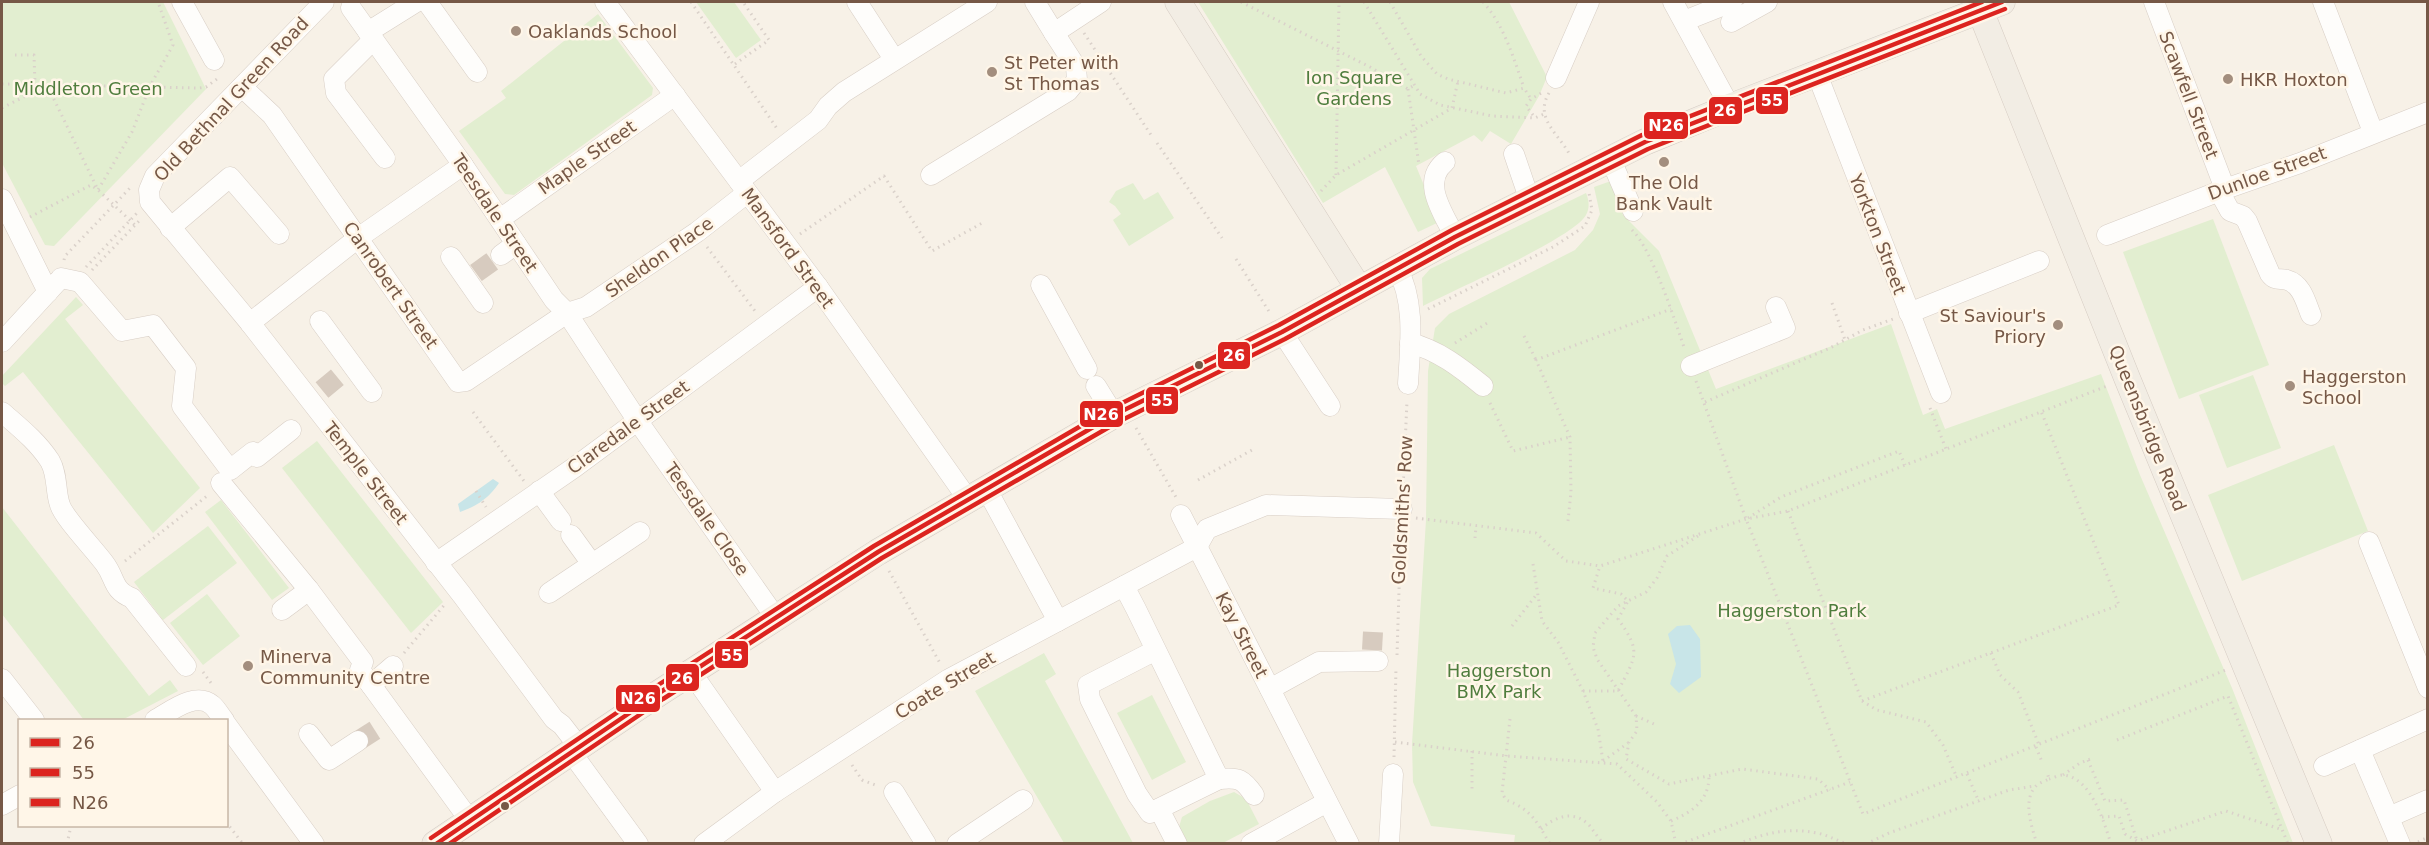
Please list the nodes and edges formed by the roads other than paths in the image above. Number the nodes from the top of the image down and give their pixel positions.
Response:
1 (182, 2) edge
2 (324, 2) edge
3 (416, 2) edge
4 (427, 2) edge
5 (605, 2) edge
6 (857, 2) edge
7 (1035, 2) edge
8 (1101, 2) edge
9 (1178, 2) edge
10 (1589, 2) edge
11 (1673, 2) edge
12 (1732, 2) edge
13 (1757, 2) edge
14 (2154, 2) edge
15 (2323, 2) edge
16 (980, 3) edge
17 (1986, 4) edge
18 (351, 8) dead end
19 (1684, 21) junction
20 (1731, 22) dead end
21 (1054, 33) junction
22 (371, 36) junction
23 (894, 59) junction
24 (217, 69) road end
25 (477, 72) dead end
26 (1817, 74) junction
27 (1553, 84) road end
28 (242, 87) junction
29 (675, 95) junction
30 (1730, 106) junction
31 (2427, 111) edge
32 (2373, 132) junction
33 (1514, 154) dead end
34 (385, 158) dead end
35 (1611, 160) junction
36 (1445, 162) dead end
37 (463, 165) junction
38 (931, 176) dead end
39 (743, 187) junction
40 (2222, 190) junction
41 (1529, 198) junction
42 (2, 199) edge
43 (146, 210) joint
44 (1633, 211) dead end
45 (500, 219) junction
46 (170, 228) junction
47 (279, 234) dead end
48 (2107, 235) dead end
49 (1455, 237) junction
50 (358, 238) junction
51 (451, 257) dead end
52 (2038, 261) dead end
53 (1397, 268) junction
54 (64, 276) junction
55 (1041, 285) dead end
56 (818, 287) junction
57 (1359, 289) junction
58 (483, 303) dead end
59 (1776, 307) dead end
60 (567, 313) junction
61 (1909, 313) junction
62 (2310, 315) dead end
63 (320, 321) dead end
64 (250, 323) junction
65 (1276, 323) junction
66 (2, 342) edge
67 (1410, 343) junction
68 (1691, 366) road end
69 (1408, 384) road end
70 (1484, 386) road end
71 (372, 392) dead end
72 (1934, 398) road end
73 (1330, 406) dead end
74 (2, 411) edge
75 (1114, 415) junction
76 (637, 420) junction
77 (291, 430) dead end
78 (219, 483) junction
79 (536, 492) junction
80 (977, 493) junction
81 (1402, 508) road end
82 (1181, 515) road end
83 (640, 532) dead end
84 (2369, 543) dead end
85 (1197, 547) junction
86 (436, 563) junction
87 (592, 564) junction
88 (1124, 586) junction
89 (309, 590) junction
90 (549, 593) dead end
91 (282, 610) dead end
92 (776, 618) junction
93 (1058, 621) junction
94 (1156, 650) junction
95 (1374, 657) dead end
96 (186, 666) road end
97 (393, 666) road end
98 (691, 672) junction
99 (366, 678) junction
100 (2, 679) edge
101 (2427, 688) edge
102 (1270, 689) junction
103 (216, 712) edge
104 (33, 719) edge
105 (157, 719) edge
106 (2427, 719) edge
107 (228, 728) edge
108 (309, 734) dead end
109 (358, 741) tunnel mouth
110 (575, 750) junction
111 (2360, 750) junction
112 (2324, 766) dead end
113 (1394, 774) dead end
114 (1220, 779) junction
115 (775, 792) junction
116 (894, 792) road end
117 (1254, 795) dead end
118 (18, 796) edge
119 (1023, 800) dead end
120 (2427, 800) edge
121 (1327, 802) junction
122 (2, 805) edge
123 (1160, 808) junction
124 (2389, 817) junction
125 (471, 822) junction
126 (314, 843) edge
127 (435, 843) edge
128 (638, 843) edge
129 (704, 843) edge
130 (926, 843) edge
131 (957, 843) edge
132 (1177, 843) edge
133 (1251, 843) edge
134 (1349, 843) edge
135 (1389, 843) edge
136 (2319, 843) edge
137 (2400, 843) edge

1 - 24 street
2 - 28 street, Old Bethnal Green Road
3 - 22 street
4 - 25 street
5 - 29 street, Mansford Street
6 - 23 street
7 - 21 street
8 - 21 street
9 - 57 main road
10 - 27 street
11 - 19 street
12 - 19 street
13 - 20 street
14 - 40 street, Scawfell Street
15 - 32 street
16 - 23 street, Sheldon Place
17 - 26 main road
17 - 136 main road, Queensbridge Road
18 - 22 street, Teesdale Street
19 - 30 street
21 - 38 street
22 - 34 street
22 - 37 street, Teesdale Street
23 - 39 street, Sheldon Place
26 - 30 main road
26 - 61 street, Yorkton Street
28 - 43 street, Old Bethnal Green Road
28 - 50 street, Canrobert Street
29 - 39 street, Mansford Street
29 - 45 street, Maple Street
30 - 35 main road
31 - 32 street, Dunloe Street
32 - 40 street, Dunloe Street
33 - 41 street
35 - 41 main road
35 - 44 street
36 - 49 street
37 - 45 street, Teesdale Street
37 - 50 street
39 - 56 street, Mansford Street
39 - 60 street, Sheldon Place
40 - 48 street, Dunloe Street
40 - 62 street, Scawfell Street
41 - 49 main road
42 - 54 street
43 - 46 street, Temple Street
45 - 60 street, Teesdale Street
46 - 47 street
46 - 64 street, Temple Street
49 - 53 main road
50 - 60 street, Canrobert Street
50 - 64 street
51 - 58 street
52 - 61 street
53 - 57 main road
53 - 67 street
54 - 66 street
54 - 78 street
55 - 75 street
56 - 76 street, Claredale Street
56 - 80 street, Mansford Street
57 - 65 main road
59 - 68 street
60 - 76 street, Teesdale Street
61 - 72 street, Yorkton Street
63 - 71 street
64 - 86 street, Temple Street
65 - 73 street
65 - 75 main road
67 - 69 street
67 - 70 street
74 - 96 street
75 - 80 main road
76 - 79 street, Claredale Street
76 - 92 street, Teesdale Close
77 - 78 street
78 - 89 street
79 - 86 street, Claredale Street
79 - 87 street
80 - 92 main road
80 - 93 street, Mansford Street
81 - 85 street
82 - 85 street, Kay Street
83 - 87 street
84 - 101 street
85 - 88 street, Coate Street
85 - 102 street, Kay Street
86 - 110 street, Temple Street
87 - 90 street
88 - 93 street, Coate Street
88 - 94 street
89 - 91 street
89 - 99 street
92 - 98 main road
93 - 115 street, Coate Street
94 - 114 street
94 - 123 street
95 - 102 street
97 - 99 street
98 - 110 main road
98 - 115 street
99 - 125 street
100 - 104 street
102 - 121 street, Kay Street
103 - 105 street
106 - 111 street
107 - 126 street
108 - 109 street
110 - 125 main road
110 - 128 street, Temple Street
111 - 112 street
111 - 124 street
113 - 135 street
114 - 117 street
114 - 123 street
115 - 129 street, Coate Street
116 - 130 street
118 - 122 street
119 - 131 street
120 - 124 street
121 - 133 street
121 - 134 street, Kay Street
123 - 132 street
124 - 137 street
125 - 127 main road

